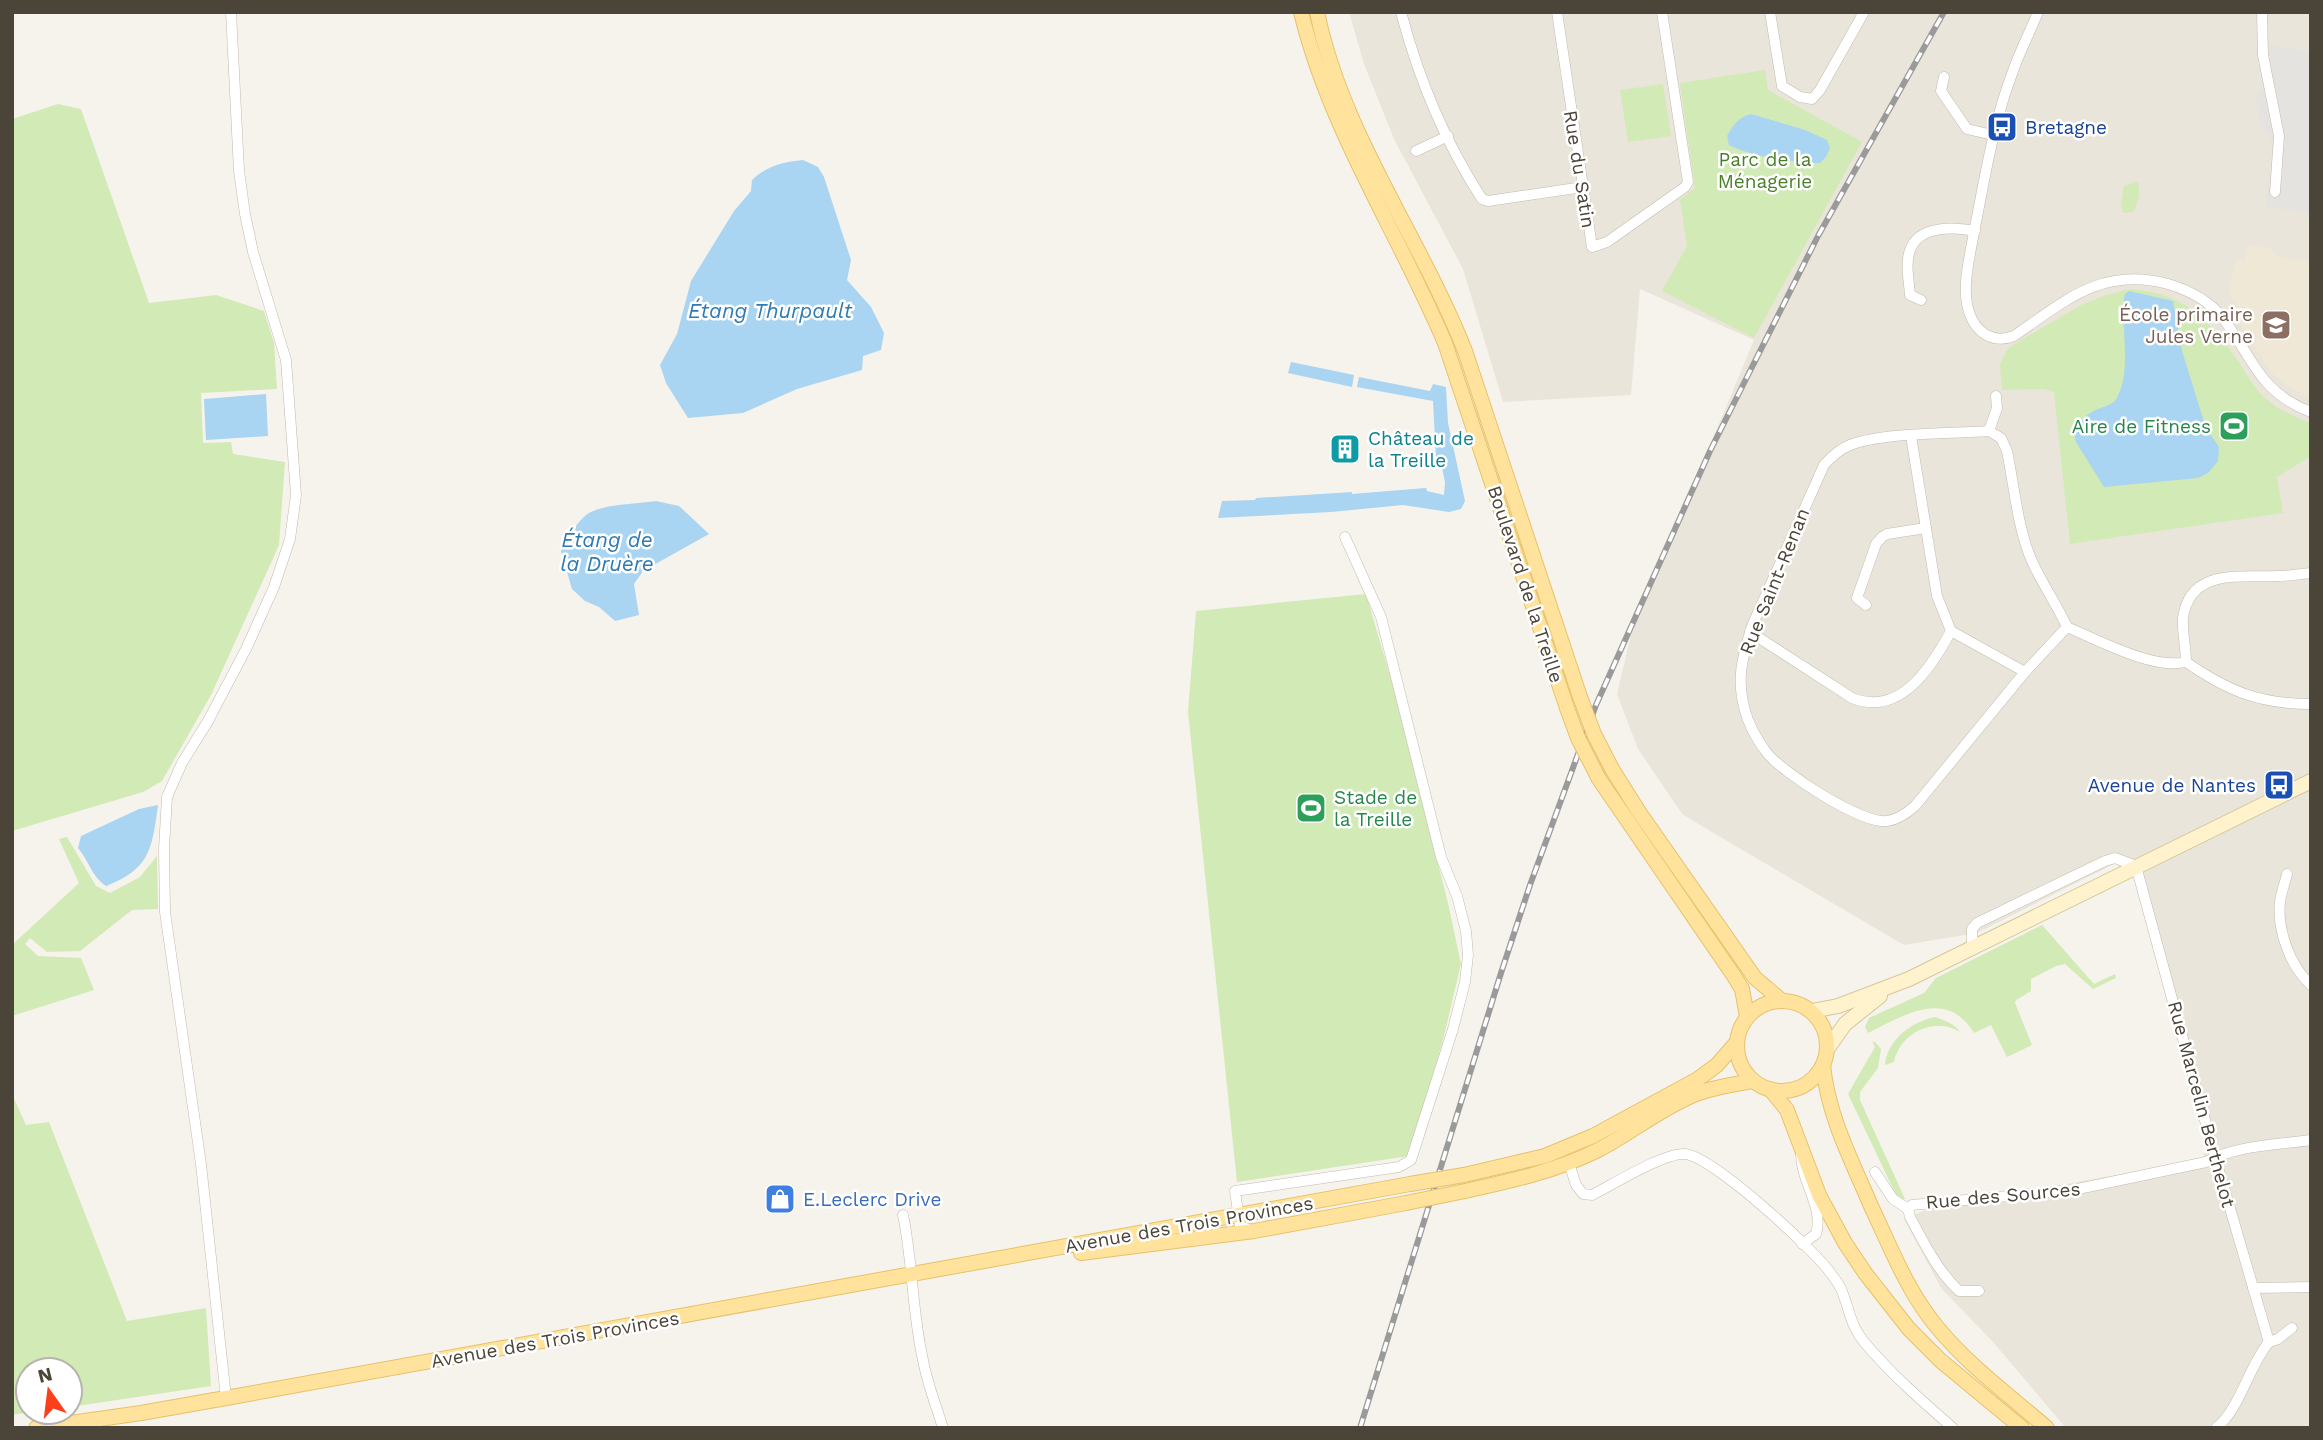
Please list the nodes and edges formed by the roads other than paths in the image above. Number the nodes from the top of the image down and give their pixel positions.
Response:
1 (231, 12) edge
2 (1301, 12) edge
3 (1317, 12) edge
4 (1401, 12) edge
5 (1557, 12) edge
6 (1662, 12) edge
7 (1770, 12) edge
8 (1864, 12) edge
9 (2038, 12) edge
10 (2262, 12) edge
11 (1944, 77) dead end
12 (1993, 135) junction
13 (1448, 136) junction
14 (1416, 151) dead end
15 (1583, 187) junction
16 (2275, 192) dead end
17 (1975, 231) junction
18 (1921, 300) dead end
19 (1996, 396) dead end
20 (2311, 412) edge
21 (1989, 431) junction
22 (1912, 436) junction
23 (1926, 528) junction
24 (1345, 537) dead end
25 (2311, 573) edge
26 (1866, 605) dead end
27 (2067, 627) junction
28 (1951, 631) junction
29 (1750, 632) junction
30 (2186, 662) junction
31 (2025, 673) junction
32 (2311, 704) edge
33 (2311, 781) edge
34 (2136, 866) junction
35 (2287, 874) dead end
36 (1898, 984) junction
37 (2311, 985) edge
38 (1780, 1000) junction
39 (1812, 1011) junction
40 (1747, 1016) junction
41 (1736, 1043) junction
42 (1828, 1048) junction
43 (1823, 1065) junction
44 (1753, 1081) junction
45 (1770, 1090) junction
46 (2311, 1140) edge
47 (1801, 1148) junction
48 (2215, 1157) junction
49 (1569, 1163) junction
50 (1875, 1172) dead end
51 (1908, 1209) junction
52 (904, 1214) dead end
53 (1237, 1215) junction
54 (1254, 1231) junction
55 (1802, 1244) junction
56 (968, 1265) junction
57 (913, 1275) junction
58 (2311, 1287) edge
59 (2253, 1288) junction
60 (1979, 1291) dead end
61 (2292, 1328) dead end
62 (2269, 1342) junction
63 (226, 1398) junction
64 (141, 1413) junction
65 (36, 1428) edge
66 (76, 1428) edge
67 (943, 1428) edge
68 (1953, 1428) edge
69 (2022, 1428) edge
70 (2047, 1428) edge
71 (2216, 1428) edge

1 - 63 street
2 - 40 main road, Boulevard de la Treille, bridge
3 - 38 main road, Boulevard de la Treille, bridge
4 - 13 street
5 - 15 street, Rue du Satin
6 - 15 street, Rue du Satin
7 - 8 street
9 - 12 street
10 - 16 street
11 - 12 street
12 - 17 street
13 - 14 street
13 - 15 street
17 - 18 street
17 - 20 street
19 - 21 street
21 - 22 street, Rue Saint-Renan
21 - 27 street
22 - 23 street
22 - 29 street, Rue Saint-Renan
23 - 26 street
23 - 28 street
24 - 53 street
25 - 30 street
27 - 30 street
27 - 31 street, Rue Saint-Renan
28 - 29 street
28 - 31 street
29 - 31 street, Rue Saint-Renan
30 - 32 street
33 - 34 main road
34 - 36 main road
34 - 48 street, Rue Marcelin Berthelot
35 - 37 street
36 - 39 main road
36 - 42 main road
38 - 39 main road
38 - 40 main road
39 - 42 main road
40 - 41 main road
41 - 44 main road
41 - 53 main road, Avenue des Trois Provinces, bridge
42 - 43 main road
43 - 45 main road
43 - 70 main road
44 - 45 main road
44 - 49 main road
45 - 47 main road
46 - 48 street, Rue des Sources
47 - 55 street
47 - 69 main road
48 - 51 street, Rue des Sources
48 - 59 street, Rue Marcelin Berthelot
49 - 54 main road, Avenue des Trois Provinces, bridge
49 - 55 street
50 - 51 street
51 - 60 street, Rue des Sources
52 - 57 street
53 - 54 street
53 - 56 main road, Avenue des Trois Provinces
54 - 56 main road, Avenue des Trois Provinces
55 - 68 street
56 - 57 main road, Avenue des Trois Provinces
57 - 63 main road, Avenue des Trois Provinces
57 - 67 street
58 - 59 street
59 - 62 street, Rue Marcelin Berthelot
61 - 62 street
62 - 71 street
63 - 64 main road, Avenue des Trois Provinces
64 - 65 main road, Avenue des Trois Provinces
64 - 66 main road, Avenue des Trois Provinces

